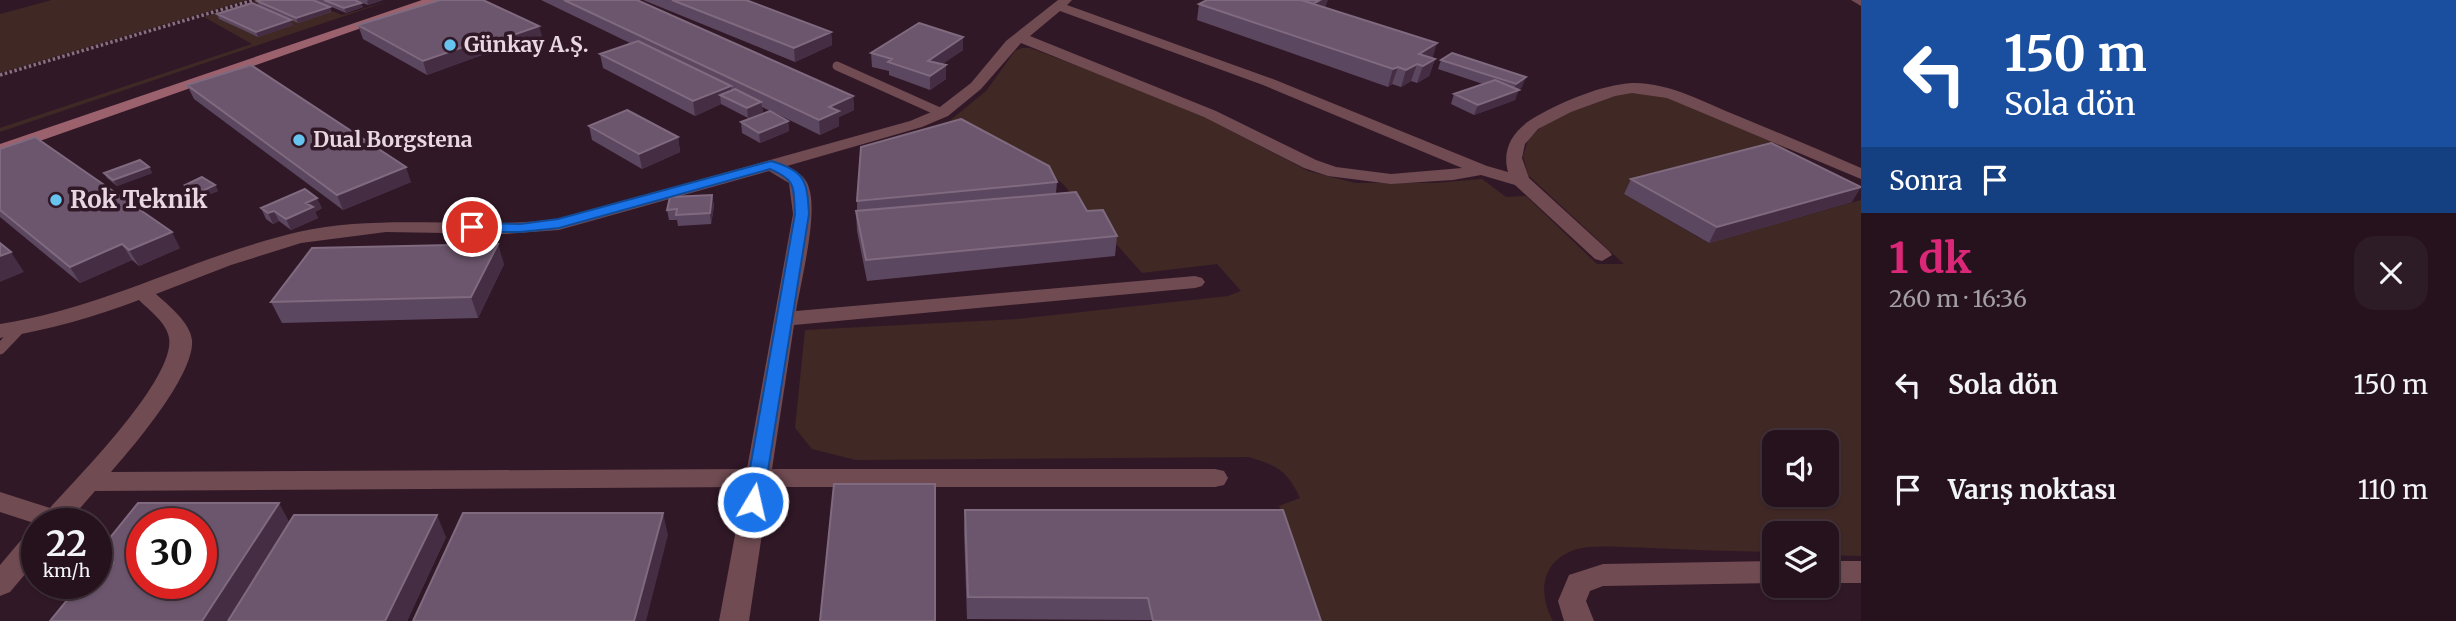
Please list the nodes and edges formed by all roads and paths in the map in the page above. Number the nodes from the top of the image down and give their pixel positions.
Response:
1 (254, 0) edge
2 (418, 0) edge
3 (435, 0) edge
4 (1061, 3) edge
5 (1020, 37) junction
6 (837, 66) dead end
7 (0, 75) edge
8 (942, 113) junction
9 (0, 142) edge
10 (0, 150) edge
11 (771, 165) junction
12 (1481, 170) junction
13 (1861, 174) edge
14 (1521, 181) junction
15 (1602, 255) dead end
16 (1195, 282) dead end
17 (141, 290) junction
18 (785, 318) junction
19 (20, 328) junction
20 (0, 331) edge
21 (0, 349) edge
22 (757, 478) junction
23 (1215, 478) dead end
24 (87, 482) junction
25 (0, 502) edge
26 (65, 508) edge
27 (21, 510) edge
28 (21, 560) edge
29 (1762, 572) edge
30 (1839, 572) edge
31 (1861, 572) edge
32 (0, 584) edge
33 (734, 621) edge
34 (1578, 621) edge

1 - 7 path
2 - 9 main road
3 - 10 main road
4 - 5 street
4 - 12 street
5 - 8 street
5 - 12 street
6 - 8 lane
8 - 11 street
11 - 17 street
11 - 18 street
12 - 14 street
13 - 14 street
14 - 15 street
16 - 18 street
17 - 19 street
17 - 24 street
18 - 22 street
19 - 20 street
19 - 21 lane
22 - 23 street
22 - 24 street
22 - 33 street
24 - 26 street
25 - 27 street
28 - 32 street
29 - 34 street
30 - 31 street

